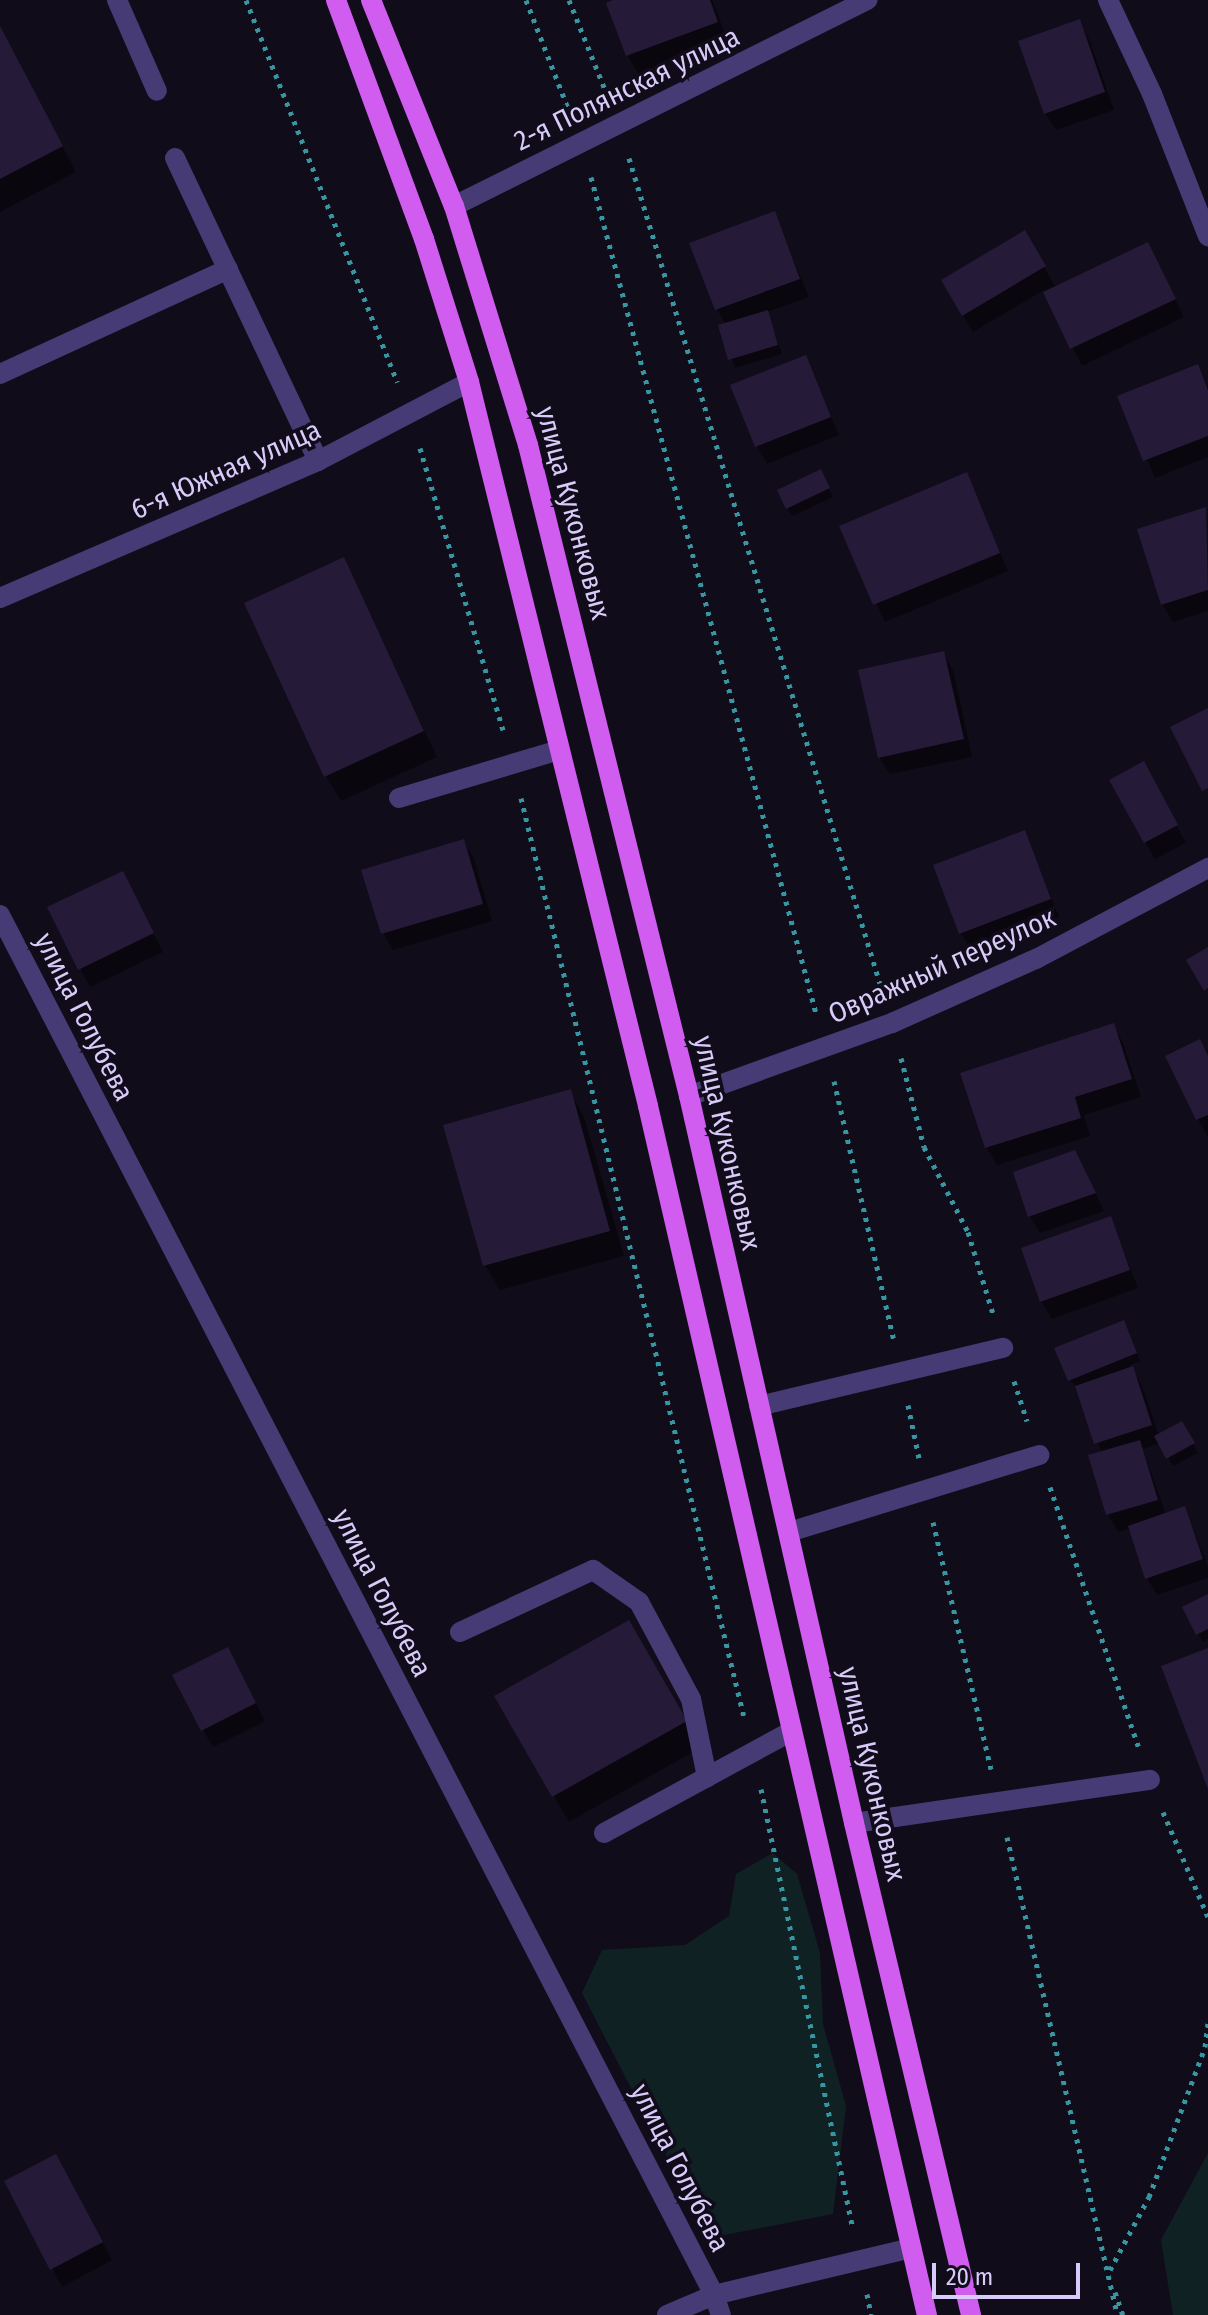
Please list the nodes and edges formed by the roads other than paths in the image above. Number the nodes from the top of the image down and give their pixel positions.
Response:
1 (117, 0) edge
2 (336, 0) edge
3 (371, 0) edge
4 (868, 0) edge
5 (1108, 0) edge
6 (157, 91) dead end
7 (175, 158) dead end
8 (454, 206) junction
9 (1208, 236) edge
10 (228, 269) junction
11 (0, 374) edge
12 (469, 382) junction
13 (318, 461) junction
14 (0, 598) edge
15 (559, 750) junction
16 (399, 798) dead end
17 (1208, 868) edge
18 (0, 915) edge
19 (689, 1096) junction
20 (1003, 1348) dead end
21 (759, 1406) junction
22 (1039, 1455) dead end
23 (789, 1532) junction
24 (460, 1632) dead end
25 (792, 1731) junction
26 (707, 1777) junction
27 (1150, 1780) dead end
28 (854, 1823) junction
29 (604, 1833) dead end
30 (911, 2248) junction
31 (717, 2305) edge
32 (667, 2315) edge
33 (927, 2315) edge
34 (971, 2315) edge

1 - 6 street
2 - 12 main road
3 - 8 main road, улица Куконковых
4 - 8 street, 2-я Полянская улица
5 - 9 street
7 - 10 street
8 - 19 main road, улица Куконковых
10 - 11 street
10 - 13 street
12 - 13 street, 6-я Южная улица
12 - 15 main road
13 - 14 street, 6-я Южная улица
15 - 16 street
15 - 25 main road
17 - 19 street, Овражный переулок
18 - 31 street, улица Голубева
19 - 21 main road, улица Куконковых
20 - 21 street
21 - 23 main road, улица Куконковых
22 - 23 street
23 - 28 main road, улица Куконковых
24 - 26 street
25 - 26 street
25 - 30 main road
26 - 29 street
27 - 28 street
28 - 34 main road, улица Куконковых
30 - 31 street
30 - 33 main road
31 - 32 street

